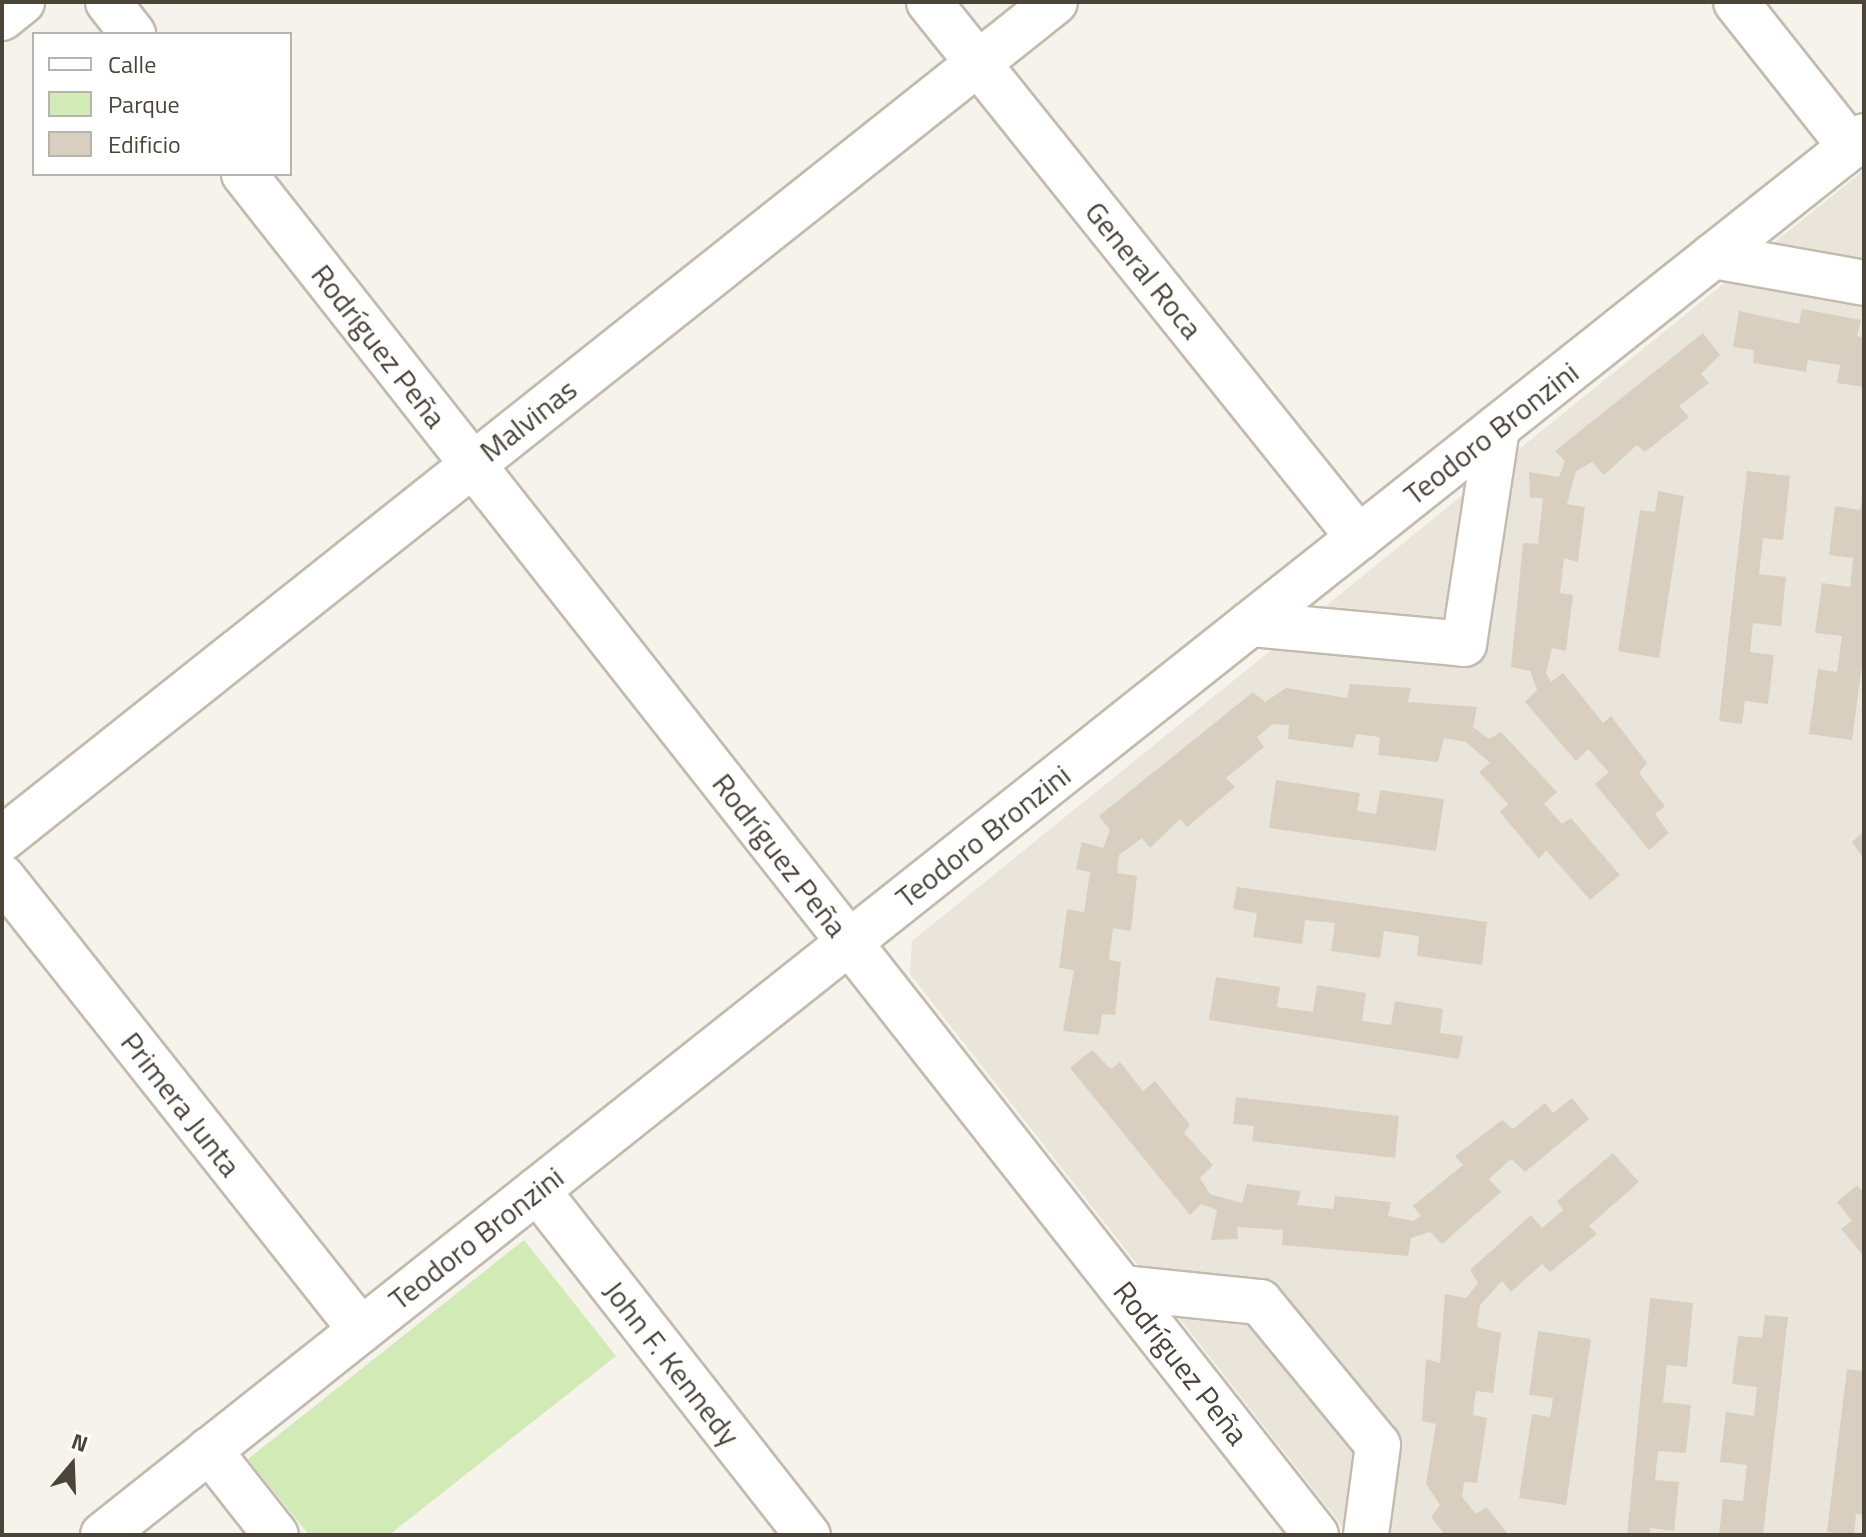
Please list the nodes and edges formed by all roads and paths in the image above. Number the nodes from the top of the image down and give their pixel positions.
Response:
1 (22, 2) edge
2 (108, 2) edge
3 (929, 2) edge
4 (1055, 2) edge
5 (1736, 2) edge
6 (2, 18) edge
7 (131, 32) edge
8 (978, 63) junction
9 (1857, 142) edge
10 (246, 176) edge
11 (1713, 256) junction
12 (1864, 283) edge
13 (1497, 428) junction
14 (472, 464) junction
15 (1359, 538) junction
16 (1250, 624) junction
17 (2, 839) edge
18 (2, 877) edge
19 (849, 943) junction
20 (537, 1190) junction
21 (1122, 1288) junction
22 (361, 1330) junction
23 (209, 1450) junction
24 (103, 1535) edge
25 (276, 1535) edge
26 (808, 1535) edge
27 (1316, 1535) edge
28 (1366, 1535) edge

1 - 6 street
2 - 7 street
3 - 8 street, General Roca
4 - 8 street, Malvinas
5 - 9 street
8 - 14 street, Malvinas
8 - 15 street, General Roca
9 - 11 street, Teodoro Bronzini
10 - 14 street, Rodríguez Peña
11 - 12 street
11 - 13 street, Teodoro Bronzini
13 - 15 street, Teodoro Bronzini
13 - 16 street
14 - 17 street, Malvinas
14 - 19 street, Rodríguez Peña
15 - 16 street, Teodoro Bronzini
16 - 19 street, Teodoro Bronzini
18 - 22 street, Primera Junta
19 - 20 street, Teodoro Bronzini
19 - 21 street, Rodríguez Peña
20 - 22 street, Teodoro Bronzini
20 - 26 street, John F. Kennedy
21 - 27 street, Rodríguez Peña
21 - 28 street
22 - 23 street, Teodoro Bronzini
23 - 24 street, Teodoro Bronzini
23 - 25 street

